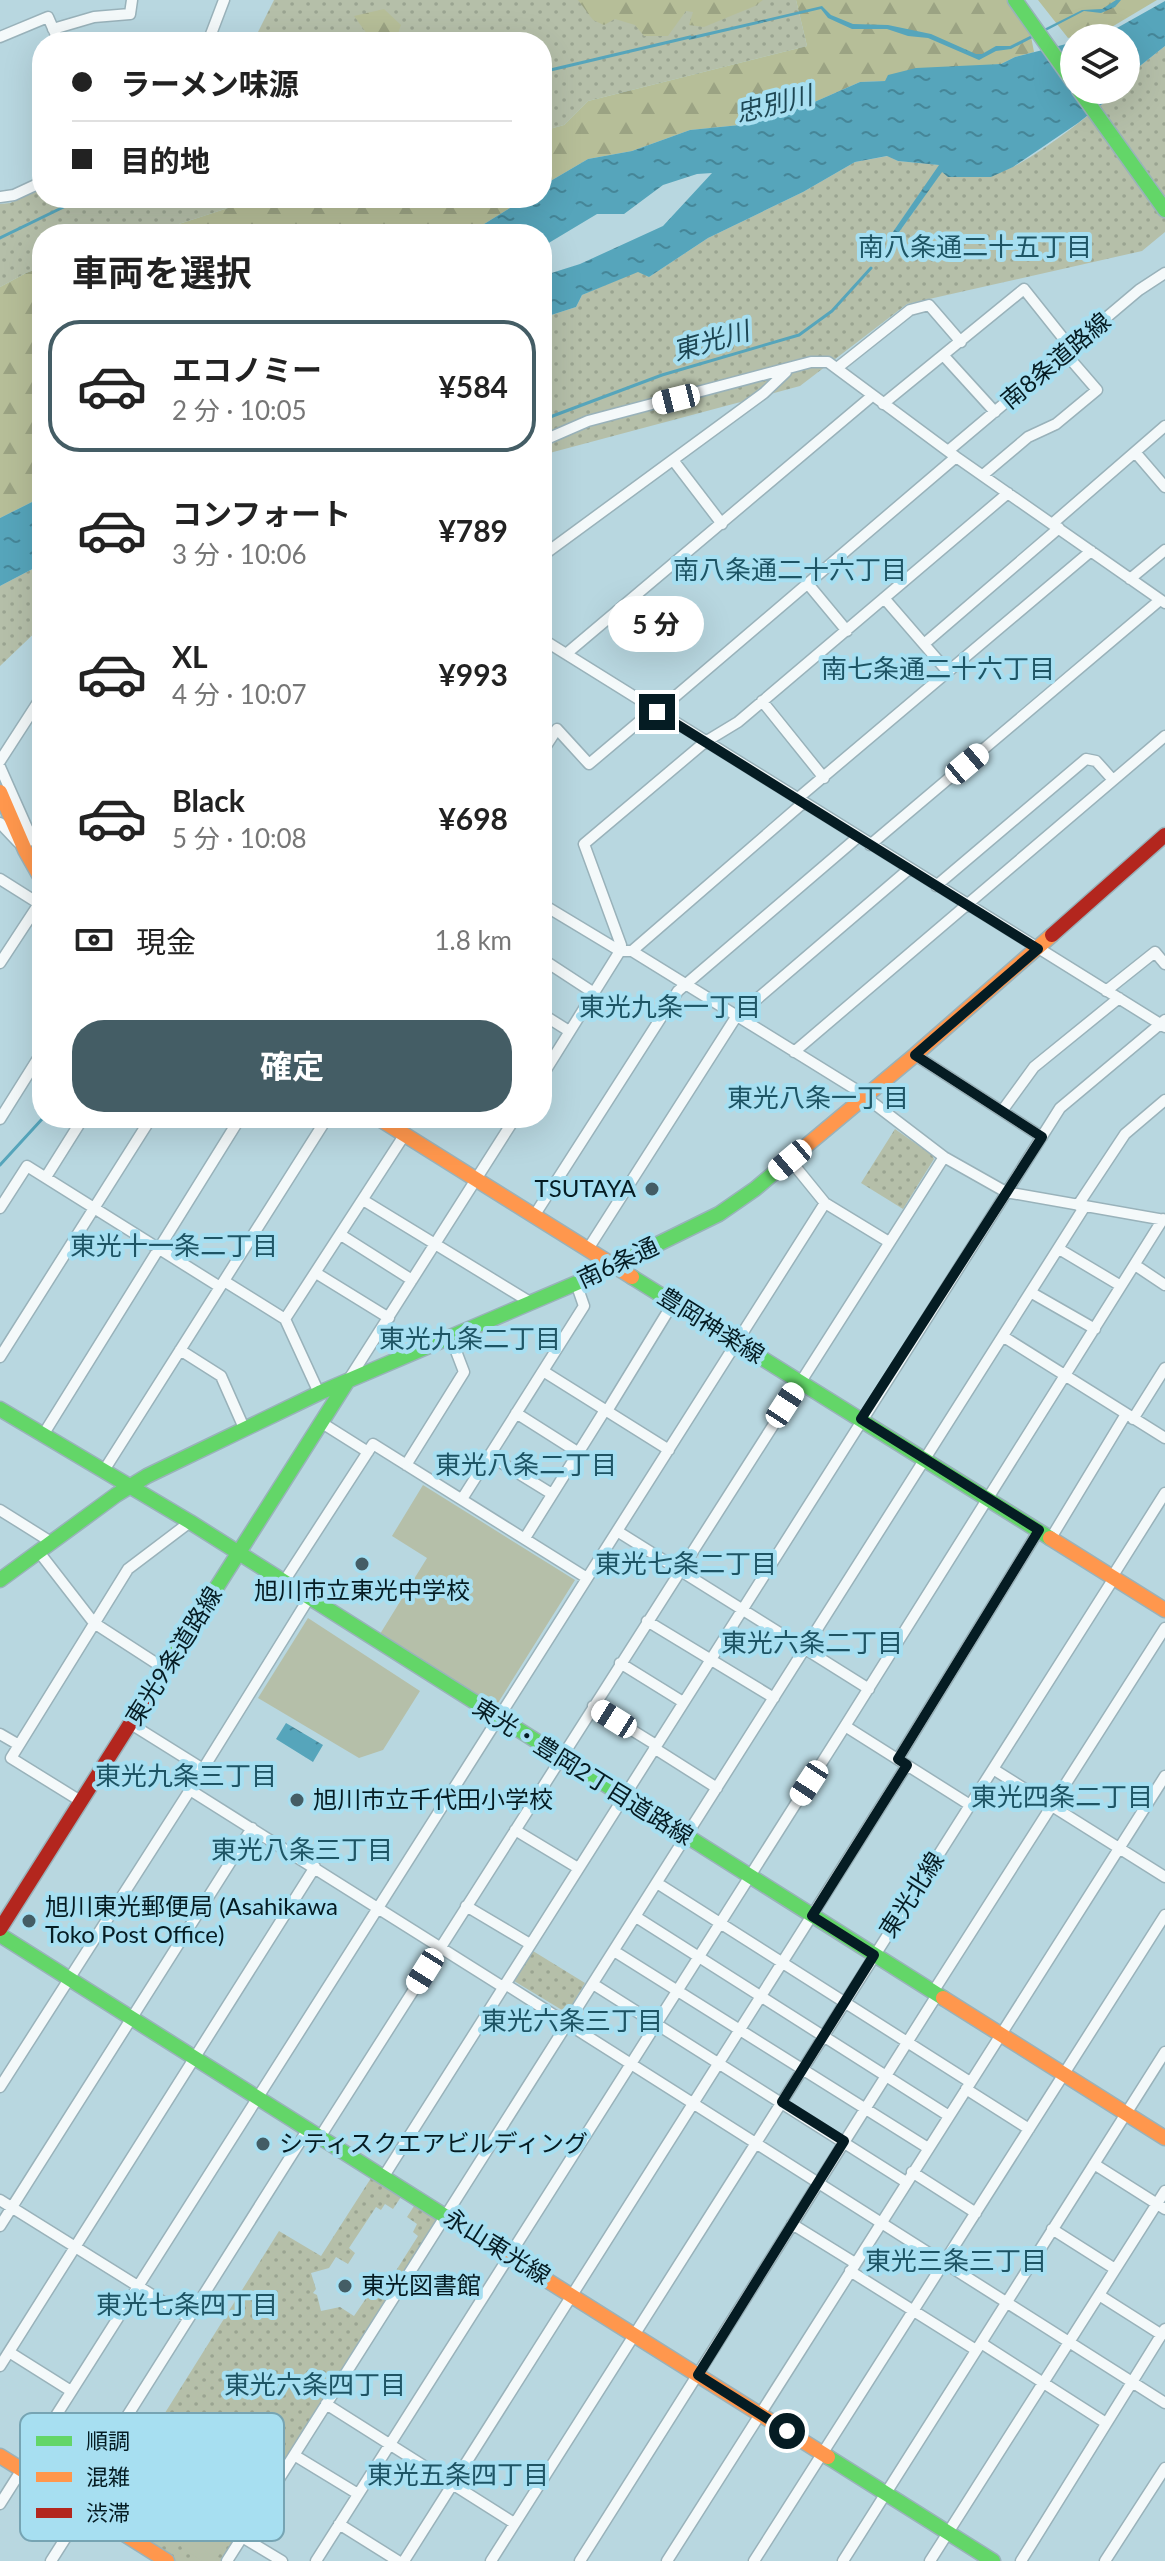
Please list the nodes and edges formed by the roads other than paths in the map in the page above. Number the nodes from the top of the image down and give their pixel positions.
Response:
1 (132, 0) edge
2 (224, 0) edge
3 (1015, 0) edge
4 (53, 29) junction
5 (54, 32) edge
6 (212, 32) edge
7 (1, 34) edge
8 (1060, 63) edge
9 (1089, 104) edge
10 (32, 187) edge
11 (0, 197) edge
12 (1165, 210) edge
13 (1165, 273) edge
14 (961, 342) junction
15 (1068, 351) junction
16 (944, 356) junction
17 (789, 368) junction
18 (837, 368) junction
19 (872, 396) junction
20 (883, 404) junction
21 (995, 412) junction
22 (1165, 426) edge
23 (552, 437) edge
24 (1135, 452) junction
25 (952, 454) junction
26 (673, 460) junction
27 (983, 475) junction
28 (1165, 487) edge
29 (1008, 493) junction
30 (722, 524) junction
31 (1055, 526) junction
32 (552, 549) edge
33 (1165, 550) edge
34 (1091, 551) junction
35 (1130, 579) junction
36 (808, 584) junction
37 (884, 598) junction
38 (1164, 602) edge
39 (847, 631) junction
40 (924, 644) junction
41 (552, 646) edge
42 (566, 654) junction
43 (948, 672) junction
44 (762, 701) junction
45 (655, 711) junction
46 (32, 712) edge
47 (1165, 736) edge
48 (552, 737) edge
49 (705, 742) junction
50 (0, 764) edge
51 (824, 778) junction
52 (1113, 780) junction
53 (0, 792) edge
54 (800, 801) junction
55 (0, 823) edge
56 (1165, 835) edge
57 (32, 836) edge
58 (858, 837) junction
59 (28, 843) junction
60 (870, 845) junction
61 (32, 854) edge
62 (909, 869) junction
63 (0, 879) edge
64 (936, 886) junction
65 (32, 897) edge
66 (965, 905) junction
67 (552, 910) edge
68 (32, 913) edge
69 (1038, 949) junction
70 (626, 951) junction
71 (0, 963) edge
72 (1165, 964) edge
73 (552, 966) edge
74 (685, 984) junction
75 (1106, 991) junction
76 (594, 993) junction
77 (1119, 998) junction
78 (736, 1017) junction
79 (552, 1020) edge
80 (1163, 1024) edge
81 (569, 1031) junction
82 (794, 1052) junction
83 (915, 1055) junction
84 (552, 1058) edge
85 (32, 1068) edge
86 (865, 1097) junction
87 (1165, 1100) edge
88 (1002, 1111) junction
89 (0, 1119) edge
90 (77, 1128) edge
91 (145, 1128) edge
92 (234, 1128) edge
93 (321, 1128) edge
94 (399, 1128) edge
95 (401, 1128) edge
96 (509, 1128) edge
97 (1042, 1137) junction
98 (944, 1157) junction
99 (790, 1160) junction
100 (46, 1177) junction
101 (476, 1179) junction
102 (1006, 1192) junction
103 (363, 1200) junction
104 (825, 1203) junction
105 (1082, 1206) junction
106 (0, 1208) edge
107 (95, 1208) junction
108 (534, 1216) junction
109 (1164, 1220) edge
110 (341, 1235) junction
111 (889, 1242) junction
112 (435, 1244) junction
113 (157, 1248) junction
114 (588, 1249) junction
115 (1059, 1249) junction
116 (614, 1265) junction
117 (1135, 1265) junction
118 (316, 1273) junction
119 (412, 1280) junction
120 (576, 1283) junction
121 (222, 1284) junction
122 (1165, 1285) edge
123 (1121, 1286) junction
124 (1032, 1293) junction
125 (530, 1302) junction
126 (673, 1303) junction
127 (389, 1318) junction
128 (285, 1319) junction
129 (1095, 1329) junction
130 (1004, 1337) junction
131 (451, 1338) junction
132 (736, 1342) junction
133 (180, 1350) junction
134 (0, 1357) edge
135 (1165, 1368) edge
136 (543, 1371) junction
137 (1065, 1376) junction
138 (347, 1382) junction
139 (800, 1382) junction
140 (319, 1393) junction
141 (0, 1409) edge
142 (606, 1411) junction
143 (516, 1413) junction
144 (1130, 1417) junction
145 (861, 1419) junction
146 (322, 1423) junction
147 (244, 1428) junction
148 (43, 1435) junction
149 (1165, 1438) edge
150 (669, 1450) junction
151 (368, 1452) junction
152 (579, 1453) junction
153 (489, 1455) junction
154 (926, 1460) junction
155 (406, 1465) junction
156 (103, 1472) junction
157 (130, 1485) junction
158 (1165, 1493) edge
159 (552, 1494) junction
160 (462, 1499) junction
161 (988, 1499) junction
162 (0, 1510) edge
163 (190, 1522) junction
164 (617, 1531) junction
165 (1045, 1534) junction
166 (525, 1538) junction
167 (51, 1542) junction
168 (39, 1552) junction
169 (238, 1554) junction
170 (680, 1570) junction
171 (587, 1578) junction
172 (1113, 1578) junction
173 (0, 1580) edge
174 (283, 1583) junction
175 (309, 1598) junction
176 (742, 1610) junction
177 (1165, 1610) edge
178 (647, 1621) junction
179 (94, 1623) junction
180 (1165, 1628) edge
181 (805, 1649) junction
182 (710, 1659) junction
183 (620, 1663) junction
184 (165, 1669) junction
185 (869, 1689) junction
186 (774, 1698) junction
187 (683, 1702) junction
188 (593, 1706) junction
189 (498, 1718) junction
190 (131, 1724) junction
191 (845, 1726) junction
192 (0, 1734) edge
193 (19, 1745) junction
194 (655, 1747) junction
195 (560, 1757) junction
196 (903, 1762) junction
197 (203, 1769) junction
198 (993, 1769) junction
199 (1165, 1776) edge
200 (717, 1788) junction
201 (190, 1790) junction
202 (623, 1796) junction
203 (82, 1802) junction
204 (970, 1805) junction
205 (1052, 1807) junction
206 (252, 1828) junction
207 (515, 1830) junction
208 (686, 1837) junction
209 (1119, 1848) junction
210 (315, 1867) junction
211 (578, 1868) junction
212 (749, 1876) junction
213 (1165, 1877) edge
214 (657, 1883) junction
215 (466, 1906) junction
216 (378, 1908) junction
217 (1165, 1915) edge
218 (812, 1916) junction
219 (636, 1917) junction
220 (720, 1923) junction
221 (0, 1932) edge
222 (530, 1944) junction
223 (440, 1947) junction
224 (614, 1951) junction
225 (874, 1955) junction
226 (699, 1957) junction
227 (783, 1962) junction
228 (68, 1978) junction
229 (593, 1984) junction
230 (504, 1986) junction
231 (678, 1990) junction
232 (935, 1993) junction
233 (761, 1997) junction
234 (845, 2002) junction
235 (132, 2018) junction
236 (656, 2024) junction
237 (567, 2025) junction
238 (741, 2029) junction
239 (1001, 2034) junction
240 (824, 2036) junction
241 (907, 2041) junction
242 (1165, 2052) edge
243 (194, 2057) junction
244 (719, 2063) junction
245 (630, 2064) junction
246 (803, 2069) junction
247 (1063, 2074) junction
248 (886, 2075) junction
249 (968, 2085) junction
250 (0, 2087) edge
251 (258, 2097) junction
252 (782, 2102) junction
253 (693, 2104) junction
254 (865, 2108) junction
255 (1126, 2114) junction
256 (949, 2116) junction
257 (1029, 2129) junction
258 (314, 2133) junction
259 (1165, 2138) edge
260 (844, 2141) junction
261 (755, 2143) junction
262 (928, 2148) junction
263 (1094, 2164) junction
264 (384, 2176) junction
265 (909, 2177) junction
266 (818, 2183) junction
267 (1165, 2191) edge
268 (0, 2200) edge
269 (1161, 2206) edge
270 (12, 2207) junction
271 (976, 2213) junction
272 (446, 2215) junction
273 (880, 2222) junction
274 (792, 2224) junction
275 (0, 2226) edge
276 (1052, 2229) junction
277 (75, 2247) junction
278 (509, 2255) junction
279 (944, 2263) junction
280 (852, 2267) junction
281 (1115, 2269) junction
282 (137, 2285) junction
283 (572, 2294) junction
284 (1099, 2295) junction
285 (1005, 2303) junction
286 (914, 2311) junction
287 (189, 2318) junction
288 (1163, 2332) edge
289 (634, 2334) junction
290 (1069, 2342) junction
291 (978, 2346) junction
292 (9, 2352) junction
293 (0, 2366) edge
294 (698, 2375) junction
295 (1131, 2382) junction
296 (1044, 2383) junction
297 (71, 2391) junction
298 (1165, 2403) edge
299 (326, 2404) junction
300 (57, 2413) edge
301 (133, 2413) edge
302 (760, 2413) junction
303 (1106, 2423) junction
304 (389, 2444) junction
305 (822, 2454) junction
306 (294, 2455) junction
307 (0, 2456) edge
308 (20, 2468) edge
309 (1165, 2468) edge
310 (284, 2471) edge
311 (20, 2472) edge
312 (452, 2484) junction
313 (886, 2493) junction
314 (358, 2494) junction
315 (0, 2504) edge
316 (514, 2523) junction
317 (339, 2524) junction
318 (948, 2532) junction
319 (61, 2541) edge
320 (135, 2541) edge
321 (240, 2541) edge
322 (249, 2541) edge
323 (51, 2561) edge
324 (167, 2561) edge
325 (227, 2561) edge
326 (282, 2561) edge
327 (316, 2561) edge
328 (401, 2561) edge
329 (491, 2561) edge
330 (580, 2561) edge
331 (667, 2561) edge
332 (754, 2561) edge
333 (843, 2561) edge
334 (930, 2561) edge
335 (993, 2561) edge
336 (1021, 2561) edge
337 (1105, 2561) edge

1 - 4 street
2 - 6 street
3 - 8 street
4 - 5 street
4 - 7 street
9 - 12 street
10 - 11 street
13 - 15 street, 南8条道路線
14 - 15 street
14 - 16 street
14 - 18 street
15 - 21 street, 南8条道路線
15 - 27 street
16 - 20 street
16 - 21 street
17 - 18 street
17 - 23 street
17 - 26 street
18 - 19 street
19 - 20 street
19 - 30 street
20 - 25 street
21 - 25 street, 南8条道路線
22 - 24 street
24 - 28 street
24 - 31 street
25 - 27 street
25 - 36 street, 南8条道路線
26 - 30 street
26 - 32 street
27 - 29 street
29 - 31 street
29 - 37 street
30 - 42 street
31 - 34 street
31 - 40 street
33 - 35 street
34 - 35 street
34 - 43 street
35 - 38 street
36 - 39 street
36 - 45 street, 南8条道路線
37 - 39 street
37 - 40 street
38 - 60 street
39 - 44 street
40 - 43 street
41 - 42 street
42 - 45 street
43 - 51 street
44 - 49 street
44 - 51 street
45 - 48 street, 南8条道路線
45 - 49 street
46 - 50 street
47 - 52 street
49 - 54 street
49 - 70 street
50 - 59 street
51 - 54 street
52 - 64 street
52 - 66 street
53 - 59 street
54 - 58 street
54 - 70 street
55 - 59 street
56 - 69 street, 南6条通
57 - 59 street
58 - 60 street
58 - 74 street
59 - 61 street
60 - 62 street
62 - 64 street
62 - 78 street
63 - 65 street
64 - 66 street
66 - 69 street
66 - 82 street
67 - 70 street
68 - 71 street
69 - 75 street
69 - 83 street, 南6条通
70 - 74 street
70 - 76 street
72 - 75 street
73 - 76 street
74 - 78 street
74 - 108 street
75 - 77 street
76 - 81 street
77 - 80 street
77 - 88 street
78 - 82 street
78 - 114 street
79 - 81 street
80 - 97 street
81 - 84 street
82 - 86 street
83 - 86 street, 南6条通
83 - 88 street
85 - 89 street
86 - 98 street
86 - 99 street, 南6条通
87 - 105 street
88 - 97 street
90 - 100 street
91 - 107 street
92 - 113 street
93 - 121 street
94 - 103 street
95 - 101 street, 豊岡神楽線
96 - 101 street
97 - 102 street
98 - 102 street
98 - 111 street
99 - 104 street
99 - 116 street, 南6条通
100 - 106 street
100 - 107 street
101 - 108 street, 豊岡神楽線
101 - 112 street
102 - 105 street
102 - 145 street
103 - 110 street
103 - 112 street
104 - 111 street
104 - 132 street
105 - 109 street
105 - 115 street
107 - 113 street
107 - 134 street
108 - 114 street, 豊岡神楽線
109 - 117 street
110 - 118 street
110 - 119 street
111 - 139 street
112 - 119 street
112 - 125 street
113 - 121 street
113 - 148 street
114 - 116 street, 豊岡神楽線
115 - 123 street
115 - 124 street
116 - 120 street, 南6条通
116 - 126 street, 豊岡神楽線
117 - 122 street
117 - 123 street
118 - 127 street
118 - 128 street
119 - 127 street
120 - 125 street, 南6条通
120 - 136 street
121 - 128 street
121 - 133 street
123 - 129 street
124 - 129 street
124 - 130 street
125 - 131 street, 南6条通
126 - 132 street, 豊岡神楽線
126 - 142 street
127 - 138 street
128 - 140 street
129 - 137 street
130 - 137 street
130 - 154 street
131 - 138 street, 南6条通
131 - 155 street
132 - 139 street, 豊岡神楽線
132 - 150 street
133 - 147 street
133 - 156 street
135 - 144 street
136 - 142 street
136 - 143 street
137 - 144 street
137 - 161 street
138 - 140 street, 南6条通
138 - 146 street, 東光9条道路線
139 - 145 street, 豊岡神楽線
139 - 170 street
140 - 147 street, 南6条通
141 - 148 street, 東光・豊岡2丁目道路線
142 - 150 street
142 - 152 street
143 - 152 street
143 - 153 street
144 - 149 street
144 - 165 street
145 - 154 street, 豊岡神楽線
145 - 176 street
146 - 151 street
146 - 169 street, 東光9条道路線
147 - 157 street, 南6条通
148 - 156 street, 東光・豊岡2丁目道路線
150 - 164 street
151 - 155 street
151 - 174 street
152 - 159 street
153 - 159 street
153 - 160 street
154 - 161 street, 豊岡神楽線
154 - 181 street
155 - 160 street
156 - 157 street, 東光・豊岡2丁目道路線
157 - 163 street, 東光・豊岡2丁目道路線
157 - 167 street, 南6条通
158 - 172 street, 東光北線
159 - 166 street
160 - 166 street
161 - 165 street, 豊岡神楽線
161 - 185 street
162 - 167 street
163 - 169 street, 東光・豊岡2丁目道路線
163 - 179 street
164 - 170 street
164 - 171 street
165 - 172 street, 豊岡神楽線
165 - 196 street
166 - 171 street
167 - 168 street, 南6条通
168 - 173 street, 南6条通
168 - 179 street
169 - 174 street, 東光・豊岡2丁目道路線
169 - 184 street, 東光9条道路線
170 - 176 street
170 - 178 street
171 - 189 street
172 - 177 street, 豊岡神楽線
172 - 198 street, 東光北線
174 - 175 street, 東光・豊岡2丁目道路線
175 - 189 street, 東光・豊岡2丁目道路線
175 - 197 street
176 - 181 street
176 - 182 street
178 - 182 street
178 - 183 street
179 - 184 street
179 - 193 street
180 - 205 street
181 - 185 street
181 - 186 street
182 - 186 street
182 - 187 street
183 - 187 street
183 - 188 street
184 - 190 street, 東光9条道路線
185 - 191 street
186 - 200 street
187 - 194 street
188 - 194 street
188 - 195 street
189 - 195 street, 東光・豊岡2丁目道路線
189 - 216 street
190 - 197 street
190 - 203 street, 東光9条道路線
191 - 196 street
191 - 212 street
192 - 193 street
193 - 203 street
194 - 200 street
194 - 202 street
195 - 202 street, 東光・豊岡2丁目道路線
195 - 207 street
196 - 204 street
196 - 218 street
197 - 201 street
198 - 204 street, 東光北線
198 - 205 street
199 - 209 street
200 - 208 street
201 - 206 street
201 - 228 street
202 - 208 street, 東光・豊岡2丁目道路線
202 - 211 street
203 - 221 street, 東光9条道路線
204 - 225 street, 東光北線
205 - 209 street
205 - 232 street
206 - 210 street
206 - 235 street
207 - 211 street
207 - 215 street
208 - 212 street, 東光・豊岡2丁目道路線
208 - 214 street
209 - 213 street
209 - 239 street
210 - 216 street
210 - 243 street
211 - 222 street
212 - 218 street, 東光・豊岡2丁目道路線
212 - 220 street
214 - 219 street
214 - 220 street
215 - 222 street
215 - 223 street
216 - 223 street
216 - 251 street
217 - 247 street
218 - 225 street, 東光・豊岡2丁目道路線
218 - 227 street
219 - 224 street
219 - 226 street
220 - 226 street
220 - 227 street
221 - 228 street, 永山東光線
222 - 230 street
223 - 230 street
223 - 258 street
224 - 229 street
224 - 231 street
225 - 232 street, 東光・豊岡2丁目道路線
225 - 234 street, 東光北線
226 - 231 street
226 - 233 street
227 - 233 street
227 - 234 street
228 - 235 street, 永山東光線
228 - 250 street
229 - 236 street
229 - 237 street
230 - 237 street
230 - 264 street
231 - 236 street
231 - 238 street
232 - 239 street, 東光・豊岡2丁目道路線
232 - 241 street
233 - 238 street
233 - 240 street
234 - 240 street, 東光北線
234 - 241 street
235 - 243 street, 永山東光線
235 - 270 street
236 - 244 street
236 - 245 street
237 - 245 street
237 - 272 street
238 - 244 street
238 - 246 street
239 - 247 street, 東光・豊岡2丁目道路線
239 - 249 street
240 - 246 street, 東光北線
240 - 248 street
241 - 248 street
241 - 249 street
242 - 255 street
243 - 251 street, 永山東光線
243 - 277 street
244 - 252 street
244 - 253 street
245 - 253 street
245 - 278 street
246 - 252 street, 東光北線
246 - 254 street
247 - 255 street, 東光・豊岡2丁目道路線
247 - 257 street
248 - 254 street
248 - 256 street
249 - 256 street
249 - 257 street
251 - 258 street, 永山東光線
251 - 282 street
252 - 260 street
252 - 261 street, 東光北線
253 - 261 street
253 - 283 street
254 - 260 street
254 - 262 street
255 - 259 street, 東光・豊岡2丁目道路線
255 - 263 street
256 - 262 street
257 - 271 street
258 - 264 street, 永山東光線
258 - 287 street
260 - 265 street
260 - 266 street
261 - 266 street
261 - 289 street, 東光北線
262 - 265 street
263 - 269 street
263 - 276 street
264 - 272 street, 永山東光線
265 - 271 street
265 - 273 street
266 - 273 street
266 - 274 street
267 - 269 street
268 - 270 street
269 - 281 street
270 - 275 street
270 - 277 street
271 - 279 street
272 - 278 street, 永山東光線
272 - 299 street
273 - 279 street
273 - 280 street
274 - 280 street
274 - 294 street
276 - 281 street
276 - 285 street
277 - 282 street
277 - 292 street
278 - 283 street, 永山東光線
278 - 304 street
279 - 285 street
279 - 286 street
280 - 286 street
280 - 302 street
281 - 284 street
282 - 287 street
282 - 297 street
283 - 289 street, 永山東光線
283 - 312 street
284 - 288 street
284 - 290 street
285 - 290 street
285 - 291 street
286 - 291 street
286 - 305 street
287 - 301 street
288 - 295 street
289 - 294 street, 永山東光線
289 - 316 street, 東光北線
290 - 295 street
290 - 296 street
291 - 296 street
291 - 313 street
292 - 293 street
292 - 297 street
294 - 302 street, 永山東光線
294 - 330 street
295 - 298 street
295 - 303 street
296 - 303 street
296 - 318 street
297 - 300 street
299 - 304 street
299 - 306 street
302 - 305 street, 永山東光線
302 - 331 street
303 - 336 street
304 - 312 street
304 - 314 street
305 - 313 street, 永山東光線
305 - 332 street
306 - 310 street
306 - 314 street
307 - 308 street
309 - 337 street
311 - 315 street
312 - 316 street
312 - 328 street
313 - 318 street, 永山東光線
313 - 333 street
314 - 317 street
316 - 329 street, 東光北線
317 - 327 street
317 - 328 street
318 - 334 street
318 - 335 street, 永山東光線
319 - 323 street
320 - 324 street
321 - 325 street
322 - 326 street

